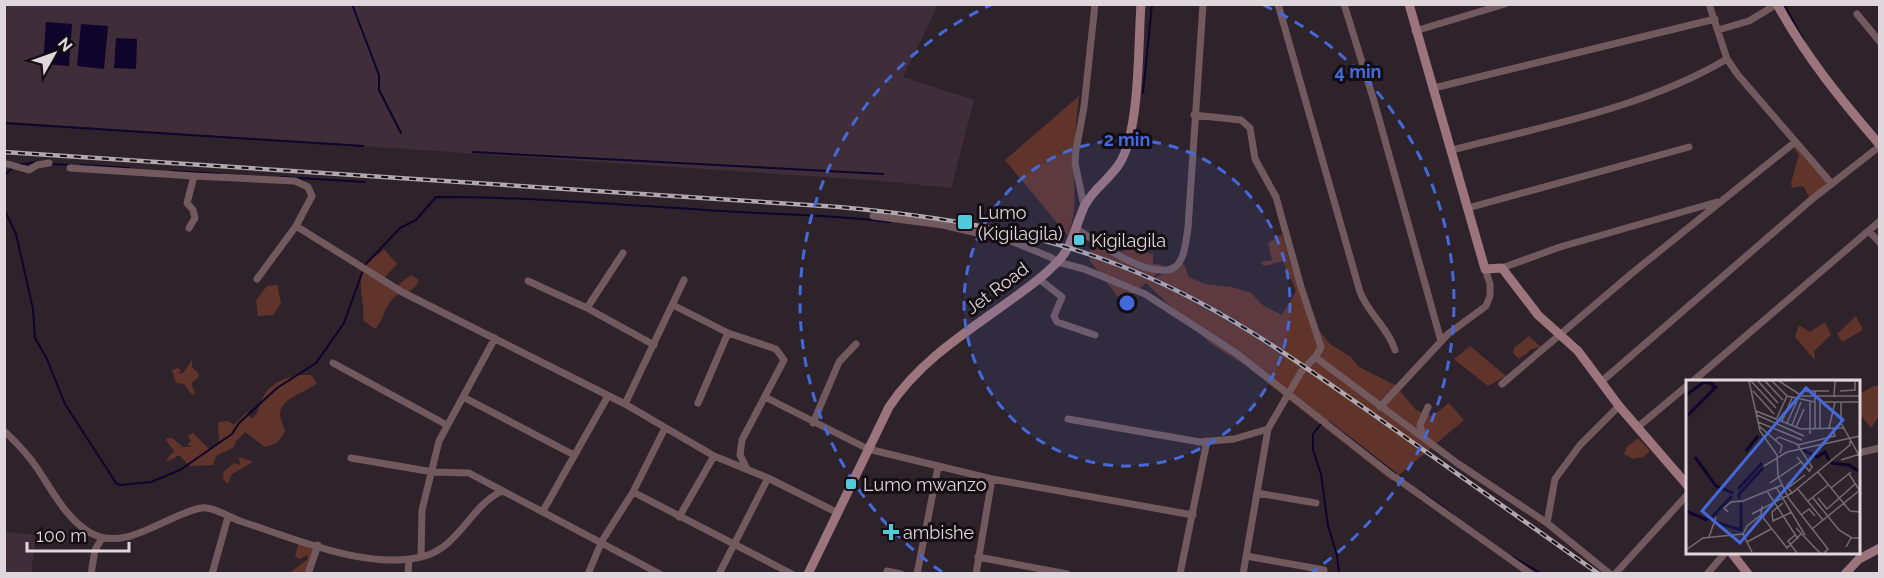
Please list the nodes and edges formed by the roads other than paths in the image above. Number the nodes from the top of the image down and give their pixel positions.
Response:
1 (1095, 4) edge
2 (1141, 4) edge
3 (1203, 4) edge
4 (1278, 4) edge
5 (1344, 4) edge
6 (1409, 4) edge
7 (1504, 4) edge
8 (1709, 4) edge
9 (1777, 4) edge
10 (1857, 14) dead end
11 (1714, 19) junction
12 (1718, 30) junction
13 (1415, 31) junction
14 (1880, 42) edge
15 (1728, 59) junction
16 (1434, 88) junction
17 (1194, 115) junction
18 (1795, 142) junction
19 (1880, 146) edge
20 (1689, 147) dead end
21 (1452, 150) junction
22 (4, 163) edge
23 (49, 163) dead end
24 (70, 168) dead end
25 (194, 176) junction
26 (1832, 184) junction
27 (1719, 202) junction
28 (1084, 206) junction
29 (1468, 208) junction
30 (873, 216) dead end
31 (1880, 221) edge
32 (296, 226) junction
33 (189, 228) dead end
34 (1077, 229) junction
35 (1869, 231) junction
36 (1880, 243) edge
37 (623, 253) dead end
38 (1058, 262) junction
39 (1502, 268) junction
40 (1485, 269) junction
41 (257, 279) dead end
42 (1039, 279) junction
43 (684, 280) dead end
44 (528, 281) dead end
45 (673, 305) junction
46 (587, 308) junction
47 (728, 333) junction
48 (1560, 334) junction
49 (1095, 335) dead end
50 (495, 338) junction
51 (1441, 341) junction
52 (856, 344) dead end
53 (654, 345) junction
54 (1395, 350) dead end
55 (1315, 357) junction
56 (333, 363) dead end
57 (1693, 380) edge
58 (1601, 382) junction
59 (1502, 384) dead end
60 (1686, 387) edge
61 (1287, 394) junction
62 (608, 396) junction
63 (765, 397) junction
64 (465, 398) junction
65 (698, 403) dead end
66 (625, 404) junction
67 (1619, 406) junction
68 (1380, 407) junction
69 (1428, 407) dead end
70 (1068, 419) dead end
71 (813, 423) junction
72 (447, 425) junction
73 (1639, 426) junction
74 (665, 428) junction
75 (1268, 429) junction
76 (5, 431) edge
77 (1423, 436) junction
78 (1207, 441) junction
79 (1880, 448) edge
80 (868, 449) junction
81 (1860, 453) edge
82 (574, 455) junction
83 (714, 456) junction
84 (351, 458) dead end
85 (938, 467) junction
86 (749, 471) junction
87 (433, 472) junction
88 (768, 478) junction
89 (992, 479) junction
90 (1686, 484) edge
91 (500, 492) junction
92 (633, 492) junction
93 (1257, 493) junction
94 (1686, 496) edge
95 (1316, 503) dead end
96 (543, 511) junction
97 (838, 513) junction
98 (1193, 515) junction
99 (228, 517) junction
100 (679, 517) junction
101 (1547, 523) junction
102 (102, 538) junction
103 (602, 541) junction
104 (318, 545) junction
105 (735, 546) junction
106 (1880, 548) edge
107 (1726, 554) edge
108 (1730, 554) edge
109 (1246, 556) junction
110 (422, 557) junction
111 (978, 557) junction
112 (409, 559) junction
113 (1324, 570) dead end
114 (887, 571) dead end
115 (91, 573) edge
116 (212, 573) edge
117 (308, 573) edge
118 (408, 573) edge
119 (588, 573) edge
120 (660, 573) edge
121 (719, 573) edge
122 (792, 573) edge
123 (808, 573) edge
124 (902, 573) edge
125 (917, 573) edge
126 (976, 573) edge
127 (1066, 573) edge
128 (1180, 573) edge
129 (1243, 573) edge
130 (1531, 573) edge
131 (1610, 573) edge
132 (1615, 573) edge
133 (1707, 573) edge
134 (1748, 573) edge
135 (1845, 573) edge

1 - 28 street
2 - 28 street, Jet Road
3 - 17 street
4 - 54 street
5 - 51 street
6 - 13 street
7 - 13 street
8 - 11 street
9 - 12 street
9 - 19 street
10 - 14 street
11 - 12 street
11 - 16 street
12 - 15 street
13 - 16 street
15 - 18 street
15 - 21 street
16 - 21 street
17 - 34 street
17 - 55 street
18 - 26 street
18 - 27 street
19 - 26 street
20 - 29 street
21 - 29 street
22 - 23 street
24 - 25 street
25 - 32 street
25 - 33 street
26 - 58 street
27 - 39 street
27 - 48 street
28 - 34 street, Jet Road
29 - 40 street
30 - 38 street
31 - 35 street
32 - 41 street
32 - 50 street
34 - 38 street, Jet Road
35 - 36 street
35 - 57 street
37 - 46 street
38 - 42 street, Jet Road
38 - 61 street
39 - 40 street
39 - 48 street
40 - 51 street
42 - 49 street
42 - 80 street, Jet Road
43 - 45 street
44 - 46 street
45 - 47 street
45 - 53 street
46 - 53 street
47 - 63 street
47 - 65 street
48 - 58 street
48 - 59 street
50 - 62 street
50 - 64 street
51 - 68 street
52 - 71 street
53 - 66 street
55 - 61 street
55 - 68 street
56 - 72 street
58 - 67 street
60 - 73 street
61 - 75 street
61 - 130 street
62 - 66 street
62 - 82 street
63 - 71 street
63 - 86 street
64 - 72 street
64 - 82 street
66 - 74 street
67 - 73 street
67 - 101 street
68 - 77 street
69 - 77 street
70 - 78 street
71 - 80 street
72 - 87 street
73 - 90 street
74 - 83 street
74 - 92 street
75 - 78 street
75 - 93 street
76 - 102 street
77 - 101 street
78 - 98 street
79 - 81 street
80 - 85 street
80 - 97 street, Jet Road
82 - 96 street
83 - 86 street
83 - 100 street
84 - 87 street
85 - 89 street
85 - 125 street
86 - 88 street
87 - 91 street
87 - 110 street
88 - 97 street
88 - 105 street
89 - 98 street
89 - 111 street
91 - 96 street
91 - 110 street
92 - 100 street
92 - 103 street
93 - 95 street
93 - 109 street
94 - 132 street
96 - 103 street
97 - 123 street, Jet Road
98 - 128 street
99 - 102 street
99 - 104 street
99 - 116 street
100 - 105 street
101 - 131 street
102 - 115 street
103 - 119 street
103 - 120 street
104 - 112 street
104 - 117 street
105 - 121 street
105 - 122 street
106 - 135 street
107 - 133 street
108 - 134 street
109 - 113 street
109 - 129 street
110 - 112 street
111 - 126 street
111 - 127 street
112 - 118 street
114 - 124 street

